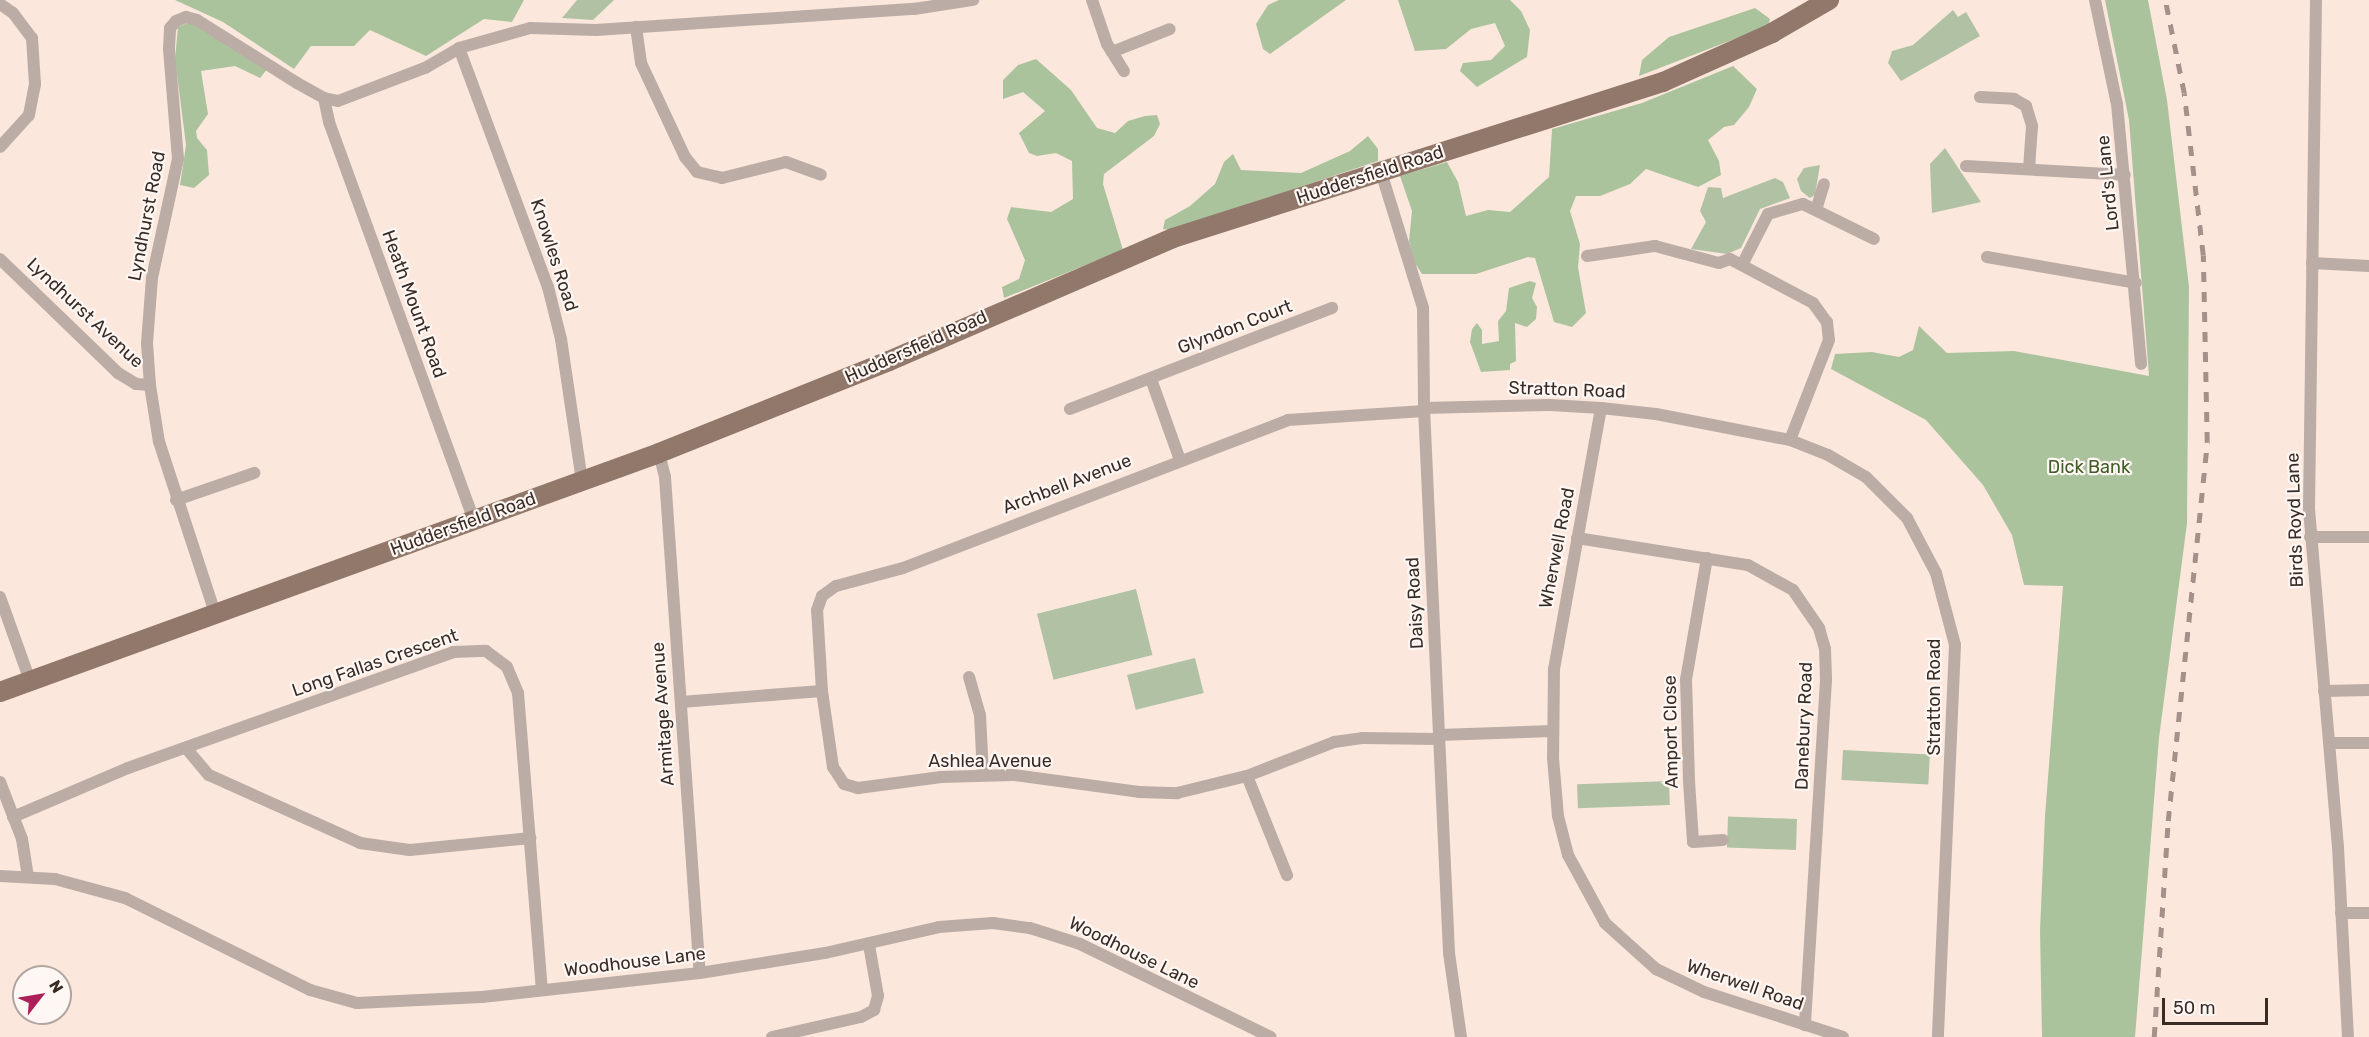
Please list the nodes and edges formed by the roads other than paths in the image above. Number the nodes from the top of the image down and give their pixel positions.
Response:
1 (973, 0) edge
2 (1092, 0) edge
3 (1829, 0) edge
4 (2095, 0) edge
5 (2316, 0) edge
6 (0, 4) edge
7 (636, 27) junction
8 (1170, 29) dead end
9 (454, 50) junction
10 (1112, 52) junction
11 (1124, 70) dead end
12 (324, 98) junction
13 (1980, 98) dead end
14 (0, 147) edge
15 (1966, 166) dead end
16 (2029, 169) junction
17 (1381, 172) junction
18 (821, 176) dead end
19 (2125, 176) junction
20 (1824, 184) dead end
21 (1816, 210) junction
22 (1874, 239) dead end
23 (1587, 256) dead end
24 (1987, 257) dead end
25 (0, 259) edge
26 (2312, 263) junction
27 (1742, 265) junction
28 (2369, 266) edge
29 (2136, 283) junction
30 (1332, 308) dead end
31 (2141, 364) dead end
32 (1151, 379) junction
33 (150, 386) junction
34 (1601, 408) junction
35 (1070, 409) dead end
36 (1424, 410) junction
37 (1790, 440) junction
38 (659, 453) junction
39 (1180, 460) junction
40 (254, 473) dead end
41 (582, 481) junction
42 (176, 500) junction
43 (474, 520) junction
44 (2310, 537) junction
45 (2369, 537) edge
46 (1577, 538) junction
47 (1707, 558) junction
48 (0, 597) edge
49 (215, 613) junction
50 (969, 677) dead end
51 (30, 681) junction
52 (2369, 690) edge
53 (822, 691) junction
54 (2324, 691) junction
55 (0, 692) edge
56 (681, 702) junction
57 (1552, 731) junction
58 (1439, 737) junction
59 (2330, 743) junction
60 (2369, 743) edge
61 (186, 748) junction
62 (983, 775) junction
63 (1247, 776) junction
64 (0, 782) edge
65 (13, 817) junction
66 (530, 838) junction
67 (1723, 840) dead end
68 (0, 876) edge
69 (1287, 876) dead end
70 (28, 877) junction
71 (2341, 913) junction
72 (2369, 913) edge
73 (868, 945) junction
74 (699, 973) junction
75 (542, 990) junction
76 (1805, 1025) junction
77 (772, 1037) edge
78 (1271, 1037) edge
79 (1461, 1037) edge
80 (1843, 1037) edge
81 (1938, 1037) edge
82 (2348, 1037) edge

1 - 7 street
2 - 10 street
3 - 17 main road, Huddersfield Road
4 - 19 street, Lord's Lane
5 - 26 street, Birds Royd Lane
6 - 14 street
7 - 9 street
7 - 18 street
8 - 10 street
9 - 12 street
9 - 41 street, Knowles Road
10 - 11 street
12 - 33 street, Lyndhurst Road
12 - 43 street, Heath Mount Road
13 - 16 street
15 - 16 street
16 - 19 street
17 - 36 street, Daisy Road
17 - 38 main road, Huddersfield Road
19 - 29 street, Lord's Lane
20 - 21 street
21 - 22 street
21 - 27 street
23 - 27 street
24 - 29 street
25 - 33 street, Lyndhurst Avenue
26 - 28 street
26 - 44 street, Birds Royd Lane
27 - 37 street
29 - 31 street, Lord's Lane
30 - 32 street, Glyndon Court
32 - 35 street, Glyndon Court
32 - 39 street
33 - 42 street, Lyndhurst Road
34 - 36 street, Stratton Road
34 - 37 street, Stratton Road
34 - 46 street, Wherwell Road
36 - 39 street, Archbell Avenue
36 - 58 street, Daisy Road
37 - 81 street, Stratton Road
38 - 41 main road, Huddersfield Road
38 - 56 street, Armitage Avenue
39 - 53 street, Archbell Avenue
40 - 42 street
41 - 43 main road, Huddersfield Road
42 - 49 street, Lyndhurst Road
43 - 49 main road, Huddersfield Road
44 - 45 street
44 - 54 street, Birds Royd Lane
46 - 47 street, Danebury Road
46 - 57 street, Wherwell Road
47 - 67 street, Amport Close
47 - 76 street, Danebury Road
48 - 51 street
49 - 51 main road, Huddersfield Road
50 - 62 street
51 - 55 main road, Huddersfield Road
52 - 54 street
53 - 56 street
53 - 62 street, Ashlea Avenue
54 - 59 street, Birds Royd Lane
56 - 74 street, Armitage Avenue
57 - 58 street
57 - 76 street, Wherwell Road
58 - 63 street, Ashlea Avenue
58 - 79 street, Daisy Road
59 - 60 street
59 - 71 street, Birds Royd Lane
61 - 65 street, Long Fallas Crescent
61 - 66 street
61 - 66 street, Long Fallas Crescent
62 - 63 street, Ashlea Avenue
63 - 69 street
64 - 65 street
65 - 70 street
66 - 75 street, Long Fallas Crescent
68 - 70 street, Woodhouse Lane
70 - 75 street, Woodhouse Lane
71 - 72 street
71 - 82 street, Birds Royd Lane
73 - 74 street, Woodhouse Lane
73 - 77 street
73 - 78 street, Woodhouse Lane
74 - 75 street, Woodhouse Lane
76 - 80 street, Wherwell Road

